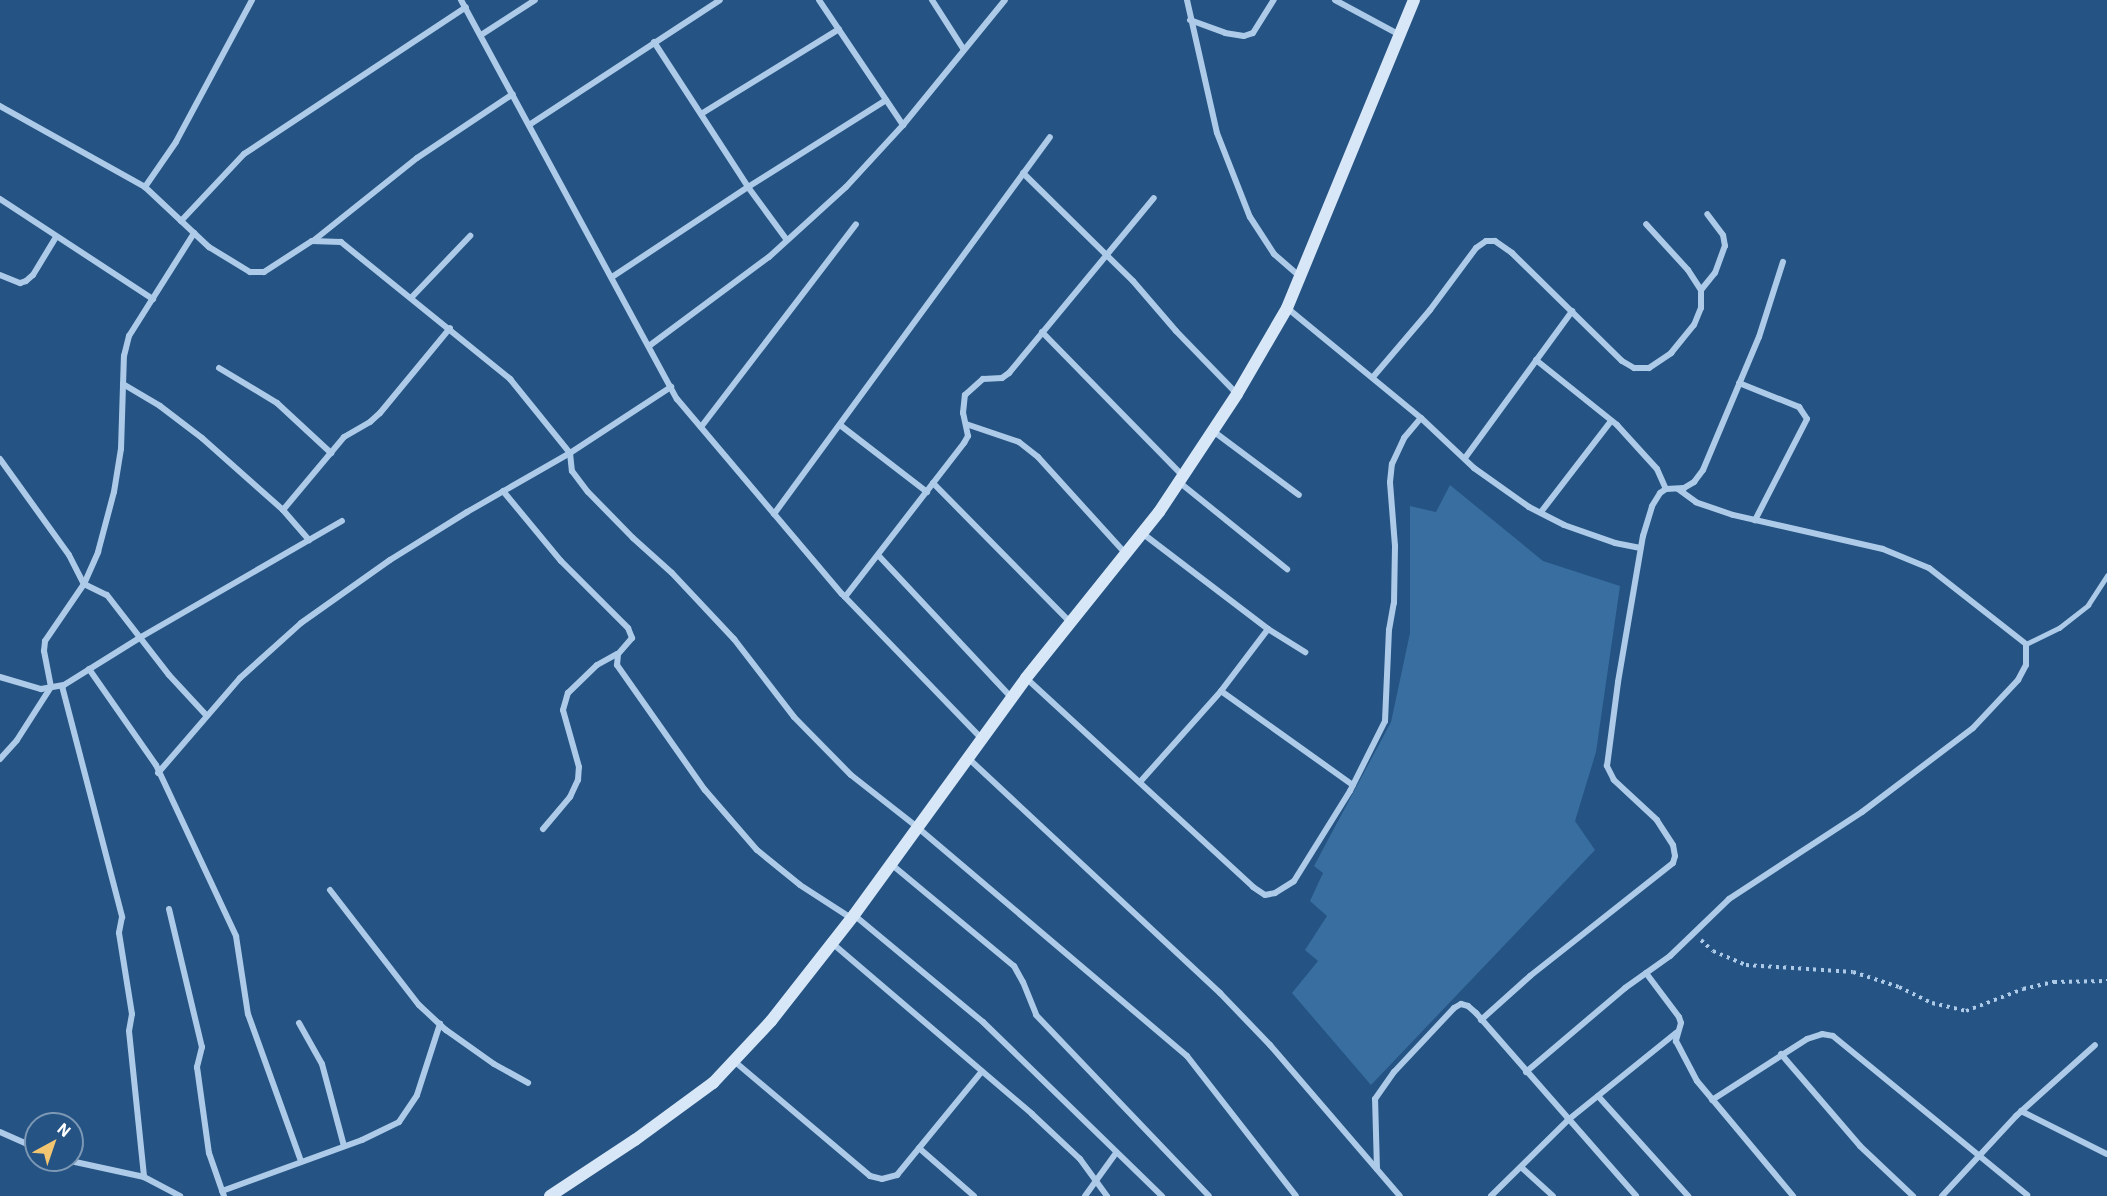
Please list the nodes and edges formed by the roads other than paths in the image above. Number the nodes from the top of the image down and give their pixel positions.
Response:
1 (252, 0) edge
2 (462, 0) edge
3 (535, 0) edge
4 (720, 0) edge
5 (819, 0) edge
6 (932, 0) edge
7 (1005, 0) edge
8 (1187, 0) edge
9 (1274, 0) edge
10 (1335, 0) edge
11 (1414, 0) edge
12 (466, 7) junction
13 (1190, 20) junction
14 (839, 29) junction
15 (481, 35) junction
16 (1400, 35) junction
17 (654, 42) junction
18 (964, 50) junction
19 (513, 94) junction
20 (886, 100) junction
21 (0, 106) edge
22 (701, 114) junction
23 (529, 125) junction
24 (903, 125) junction
25 (1050, 137) dead end
26 (1023, 173) junction
27 (145, 187) junction
28 (748, 187) junction
29 (1154, 198) dead end
30 (0, 200) edge
31 (1707, 214) dead end
32 (181, 221) junction
33 (856, 224) dead end
34 (1646, 224) dead end
35 (194, 233) junction
36 (470, 236) dead end
37 (56, 237) junction
38 (787, 240) junction
39 (312, 241) junction
40 (1106, 253) junction
41 (1783, 262) dead end
42 (0, 275) edge
43 (612, 277) junction
44 (1301, 277) junction
45 (1701, 290) junction
46 (411, 298) junction
47 (153, 299) junction
48 (1287, 308) junction
49 (1572, 312) junction
50 (450, 328) junction
51 (1042, 332) junction
52 (649, 346) junction
53 (1536, 360) junction
54 (219, 368) dead end
55 (1373, 377) junction
56 (1739, 383) junction
57 (123, 384) junction
58 (671, 387) junction
59 (1237, 394) junction
60 (1421, 418) junction
61 (1611, 421) junction
62 (966, 423) junction
63 (840, 425) junction
64 (701, 427) junction
65 (1212, 431) junction
66 (331, 453) junction
67 (570, 453) junction
68 (1465, 458) junction
69 (0, 459) edge
70 (1181, 479) junction
71 (933, 483) junction
72 (1666, 489) junction
73 (1678, 489) junction
74 (503, 491) junction
75 (927, 492) junction
76 (1299, 495) dead end
77 (283, 510) junction
78 (1541, 512) junction
79 (774, 514) junction
80 (1755, 520) junction
81 (342, 521) dead end
82 (1142, 533) junction
83 (309, 540) junction
84 (1641, 548) junction
85 (1126, 554) junction
86 (878, 555) junction
87 (1287, 569) dead end
88 (2107, 576) edge
89 (84, 584) junction
90 (845, 597) junction
91 (1071, 623) junction
92 (1268, 628) junction
93 (141, 637) junction
94 (2026, 644) junction
95 (1305, 652) dead end
96 (618, 654) junction
97 (89, 669) junction
98 (0, 677) edge
99 (1026, 678) junction
100 (62, 686) junction
101 (51, 687) junction
102 (1221, 691) junction
103 (1011, 698) junction
104 (206, 715) junction
105 (981, 738) junction
106 (0, 758) edge
107 (968, 758) junction
108 (158, 773) junction
109 (1140, 782) junction
110 (1353, 785) junction
111 (917, 827) junction
112 (543, 829) dead end
113 (891, 864) junction
114 (330, 890) dead end
115 (169, 909) dead end
116 (852, 916) junction
117 (832, 943) junction
118 (1646, 973) junction
119 (1481, 1020) junction
120 (299, 1023) dead end
121 (440, 1024) junction
122 (1676, 1033) junction
123 (2095, 1045) dead end
124 (1781, 1054) junction
125 (734, 1061) junction
126 (982, 1071) junction
127 (1526, 1072) junction
128 (528, 1083) dead end
129 (1598, 1096) junction
130 (1712, 1100) junction
131 (2021, 1111) junction
132 (1568, 1120) junction
133 (0, 1132) edge
134 (24, 1143) edge
135 (344, 1146) junction
136 (919, 1148) junction
137 (2106, 1152) edge
138 (1116, 1154) junction
139 (1981, 1156) junction
140 (301, 1161) junction
141 (84, 1164) edge
142 (1521, 1167) junction
143 (1377, 1169) junction
144 (144, 1177) junction
145 (1095, 1183) junction
146 (223, 1193) edge
147 (2027, 1195) edge
148 (180, 1196) edge
149 (550, 1196) edge
150 (974, 1196) edge
151 (1085, 1196) edge
152 (1107, 1196) edge
153 (1162, 1196) edge
154 (1209, 1196) edge
155 (1296, 1196) edge
156 (1400, 1196) edge
157 (1492, 1196) edge
158 (1553, 1196) edge
159 (1636, 1196) edge
160 (1688, 1196) edge
161 (1794, 1196) edge
162 (1913, 1196) edge
163 (1942, 1196) edge

1 - 27 street
2 - 12 street
3 - 15 street
4 - 17 street
5 - 14 street
6 - 18 street
7 - 18 street
8 - 13 street
9 - 13 street
10 - 16 street
11 - 16 main road
12 - 15 street
12 - 32 street
13 - 44 street
14 - 20 street
14 - 22 street
15 - 19 street
16 - 44 main road
17 - 22 street
17 - 23 street
18 - 24 street
19 - 23 street
19 - 39 street
20 - 24 street
20 - 28 street
21 - 27 street
22 - 28 street
23 - 43 street
24 - 38 street
25 - 26 street
26 - 40 street
26 - 63 street
27 - 32 street
28 - 38 street
28 - 43 street
29 - 40 street
30 - 37 street
31 - 45 street
32 - 35 street
33 - 64 street
34 - 45 street
35 - 39 street
35 - 47 street
36 - 46 street
37 - 42 street
37 - 47 street
38 - 52 street
39 - 46 street
40 - 51 street
40 - 59 street
41 - 56 street
43 - 52 street
44 - 48 main road
45 - 49 street
46 - 50 street
47 - 57 street
48 - 55 street
48 - 59 main road
49 - 53 street
49 - 55 street
50 - 66 street
50 - 67 street
51 - 62 street
51 - 70 street
52 - 58 street
53 - 61 street
53 - 68 street
54 - 66 street
55 - 60 street
56 - 73 street
56 - 80 street
57 - 77 street
57 - 89 street
58 - 64 street
58 - 67 street
59 - 65 main road
60 - 68 street
60 - 110 street
61 - 72 street
61 - 78 street
62 - 71 street
62 - 85 street
63 - 75 street
63 - 79 street
64 - 79 street
65 - 70 main road
65 - 76 street
66 - 77 street
67 - 74 street
67 - 111 street
68 - 78 street
69 - 89 street
70 - 82 main road
70 - 87 street
71 - 75 street
71 - 91 street
72 - 73 street
72 - 84 street
73 - 80 street
74 - 96 street
74 - 104 street
75 - 86 street
77 - 83 street
78 - 84 street
79 - 90 street
80 - 94 street
81 - 83 street
82 - 85 main road
82 - 92 street
83 - 93 street
84 - 119 street
85 - 91 main road
86 - 90 street
86 - 103 street
88 - 94 lane
89 - 93 street
89 - 101 street
90 - 105 street
91 - 99 main road
92 - 95 street
92 - 102 street
93 - 97 street
93 - 104 street
94 - 118 street
96 - 112 street
96 - 116 street
97 - 100 street
97 - 108 street
98 - 101 street
99 - 103 main road
99 - 109 street
100 - 101 street
100 - 144 street
101 - 106 street
102 - 109 street
102 - 110 street
103 - 105 main road
104 - 108 street
105 - 107 main road
107 - 111 main road
107 - 143 street
108 - 140 street
109 - 110 street
111 - 113 main road
111 - 155 street
113 - 116 main road
113 - 154 street
114 - 121 street
115 - 146 street
116 - 117 main road
116 - 138 street
117 - 125 main road
117 - 126 street
118 - 122 street
118 - 127 street
119 - 127 street
119 - 143 street
120 - 135 street
121 - 128 street
121 - 135 street
122 - 129 street
122 - 130 street
123 - 131 street
124 - 130 street
124 - 139 street
124 - 162 street
125 - 136 street
125 - 149 main road
126 - 136 street
126 - 145 street
127 - 132 street
129 - 132 street
129 - 160 street
130 - 161 street
131 - 137 street
131 - 139 street
132 - 142 street
132 - 159 street
133 - 134 street
135 - 140 street
136 - 150 street
138 - 145 street
138 - 153 street
139 - 147 street
139 - 163 street
140 - 146 street
141 - 144 street
142 - 157 street
142 - 158 street
143 - 156 street
144 - 148 street
145 - 151 street
145 - 152 street

